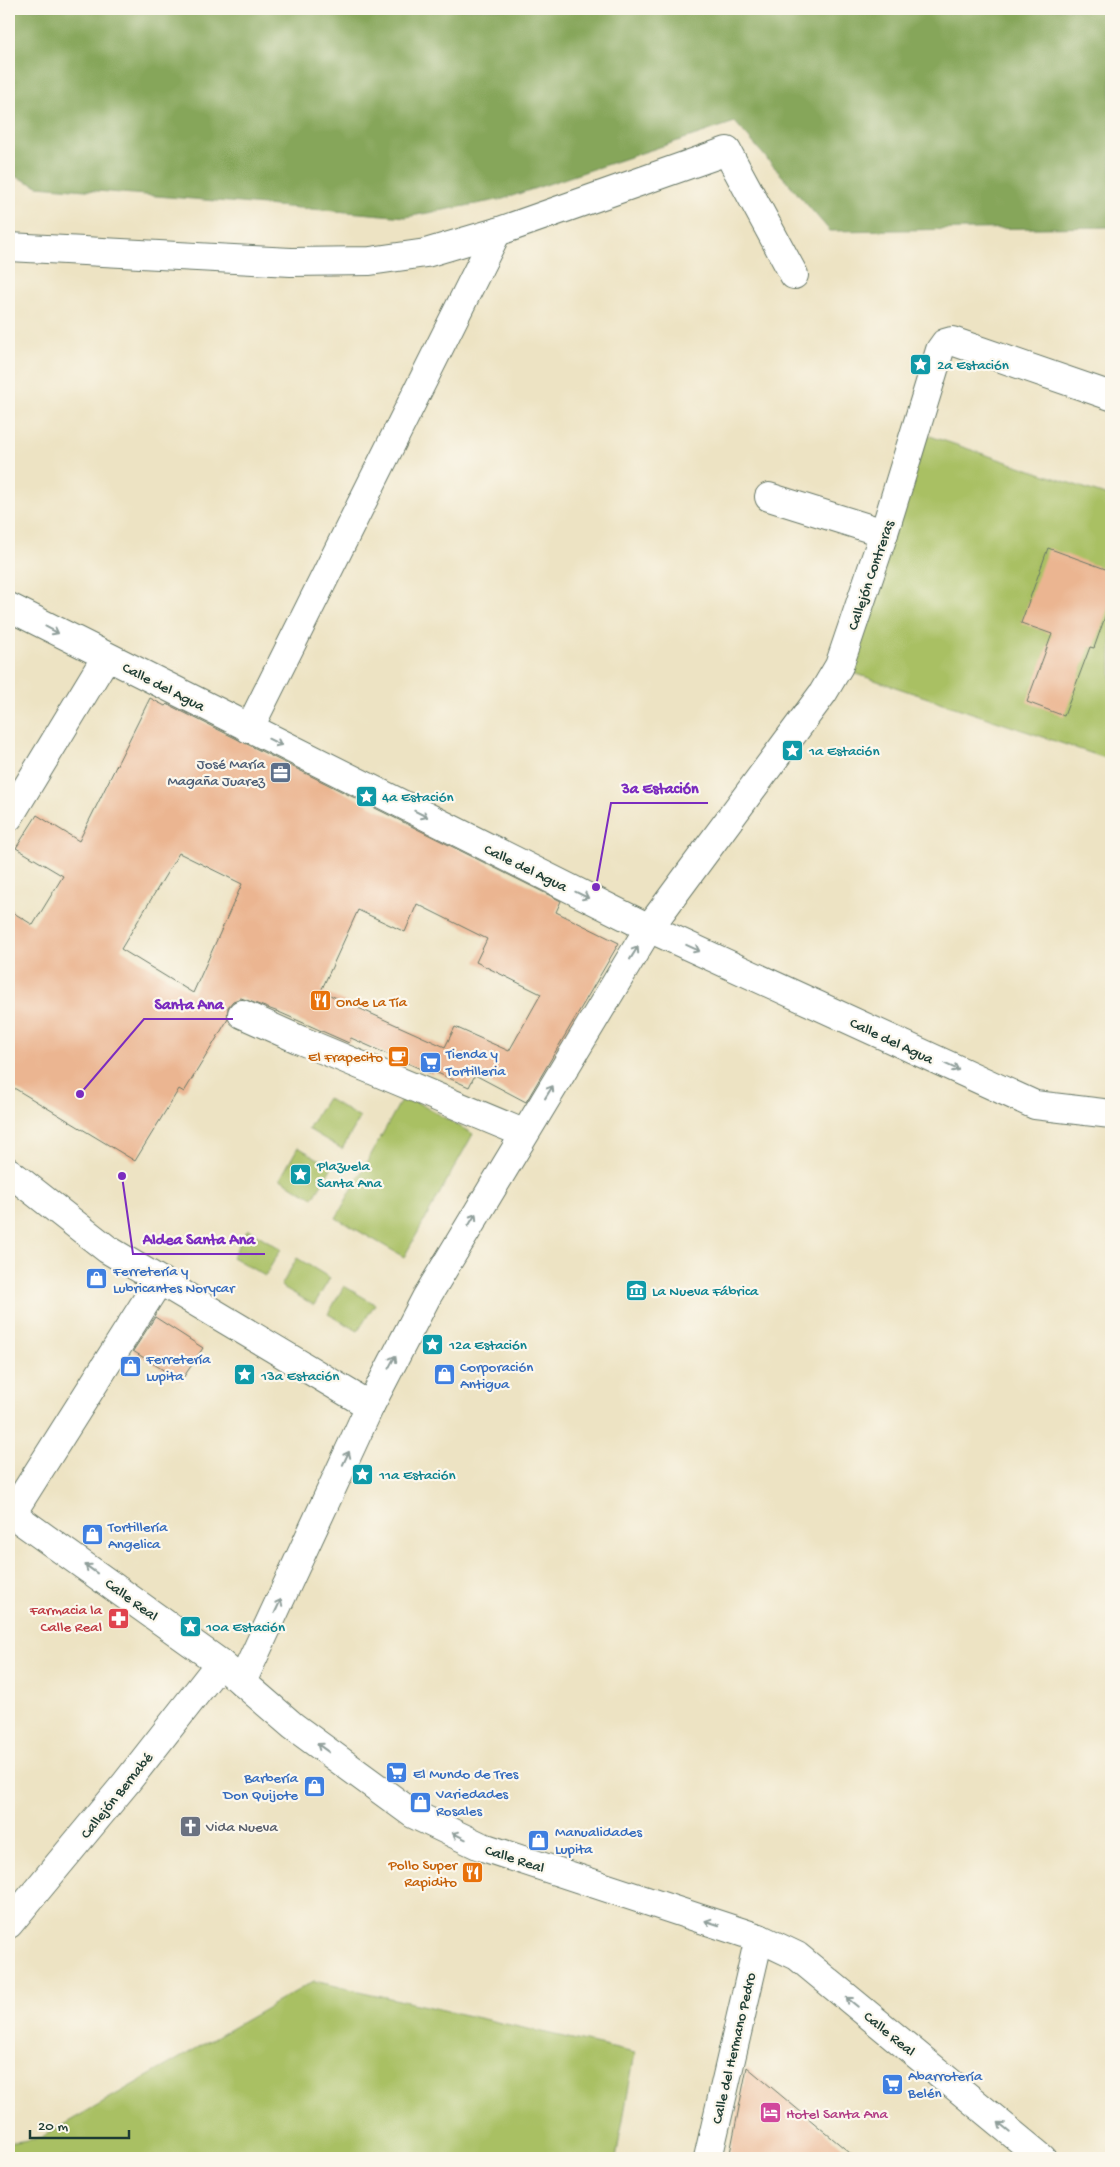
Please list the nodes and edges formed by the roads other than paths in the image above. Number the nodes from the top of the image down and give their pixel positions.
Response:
1 (497, 232) junction
2 (9, 247) edge
3 (794, 275) dead end
4 (1111, 396) edge
5 (769, 497) dead end
6 (884, 533) junction
7 (9, 607) edge
8 (106, 657) junction
9 (249, 729) junction
10 (9, 817) edge
11 (649, 928) junction
12 (242, 1014) dead end
13 (1111, 1114) edge
14 (524, 1133) junction
15 (9, 1172) edge
16 (160, 1281) junction
17 (370, 1406) junction
18 (10, 1514) edge
19 (220, 1663) junction
20 (242, 1682) junction
21 (9, 1924) edge
22 (759, 1938) junction
23 (708, 2158) edge
24 (1042, 2158) edge

1 - 2 street
1 - 3 street
1 - 9 street
4 - 6 street, Callejón Contreras
5 - 6 street
6 - 11 street, Callejón Contreras
7 -> 8 street, Calle del Agua
8 - 9 street, Calle del Agua
8 - 10 street
9 -> 11 street, Calle del Agua
11 -> 13 street, Calle del Agua
14 -> 11 street
12 - 14 street
17 -> 14 street
15 - 16 street
16 - 17 street
16 - 18 street
20 -> 17 street
19 -> 18 street, Calle Real
19 - 20 street, Calle Real
19 - 21 street, Callejón Bernabé
22 -> 20 street, Calle Real
22 - 23 street, Calle del Hermano Pedro
24 -> 22 street, Calle Real

